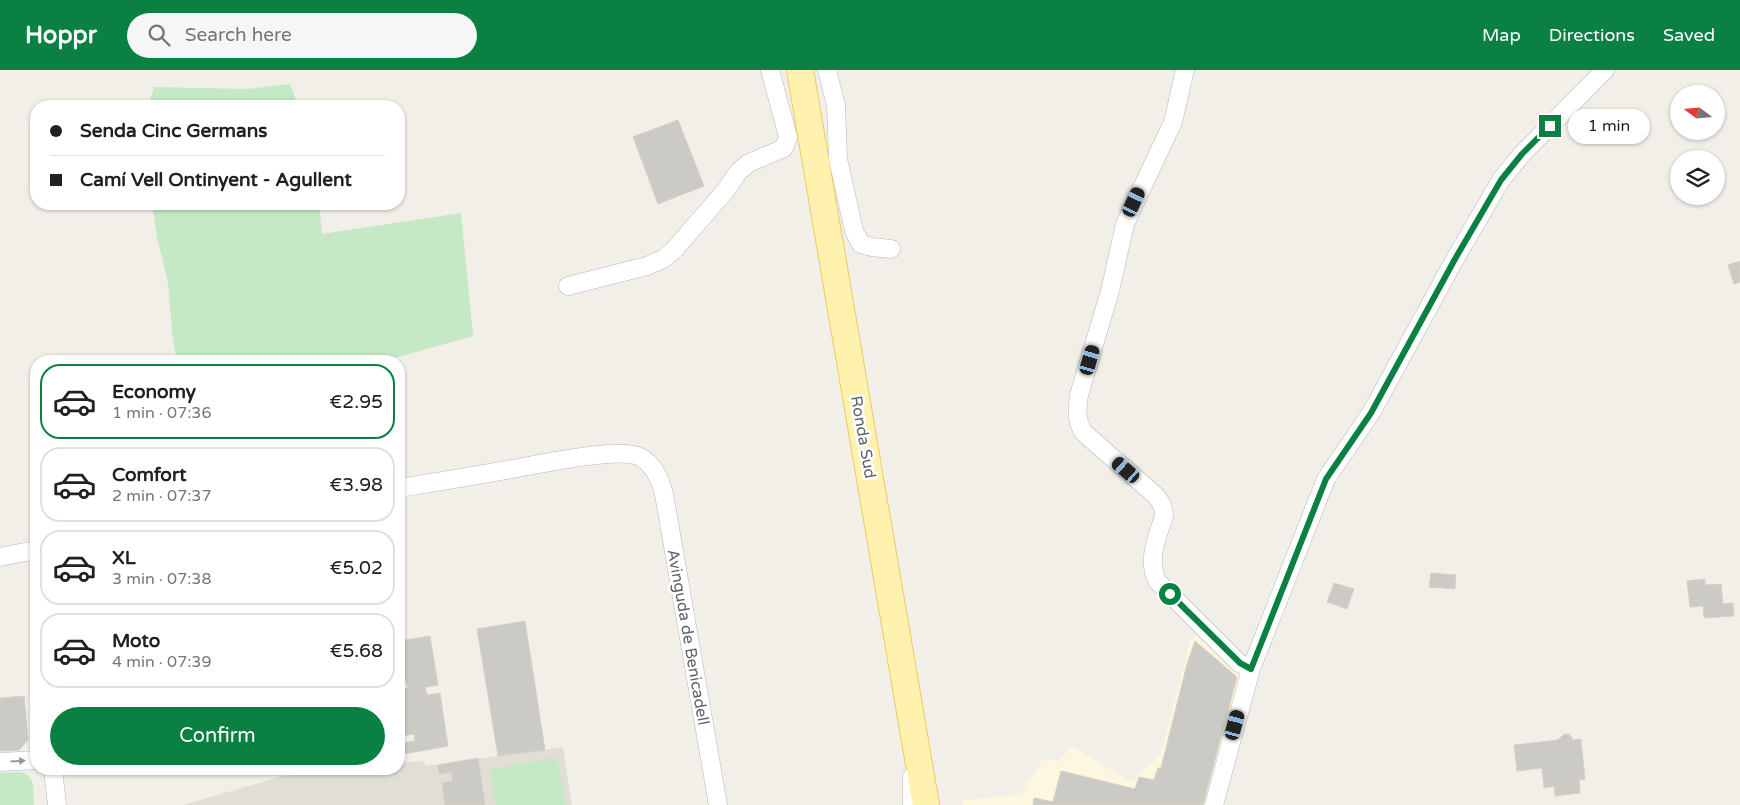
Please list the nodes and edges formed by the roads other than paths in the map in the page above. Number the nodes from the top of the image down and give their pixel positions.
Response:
1 (770, 70) edge
2 (800, 70) edge
3 (827, 70) edge
4 (1185, 70) edge
5 (1605, 70) edge
6 (891, 249) dead end
7 (568, 286) dead end
8 (405, 487) edge
9 (30, 552) edge
10 (0, 557) edge
11 (1251, 669) junction
12 (912, 722) junction
13 (30, 760) edge
14 (0, 762) edge
15 (54, 775) edge
16 (57, 805) edge
17 (718, 805) edge
18 (912, 805) edge
19 (926, 805) edge
20 (1214, 805) edge

1 - 7 street
2 - 12 main road, Ronda Sud
3 - 6 street
4 - 11 street
5 - 11 street
8 - 17 street, Avinguda de Benicadell
9 - 10 street
11 - 20 street
12 - 18 street
12 - 19 main road, Ronda Sud
14 -> 13 street
15 - 16 street

